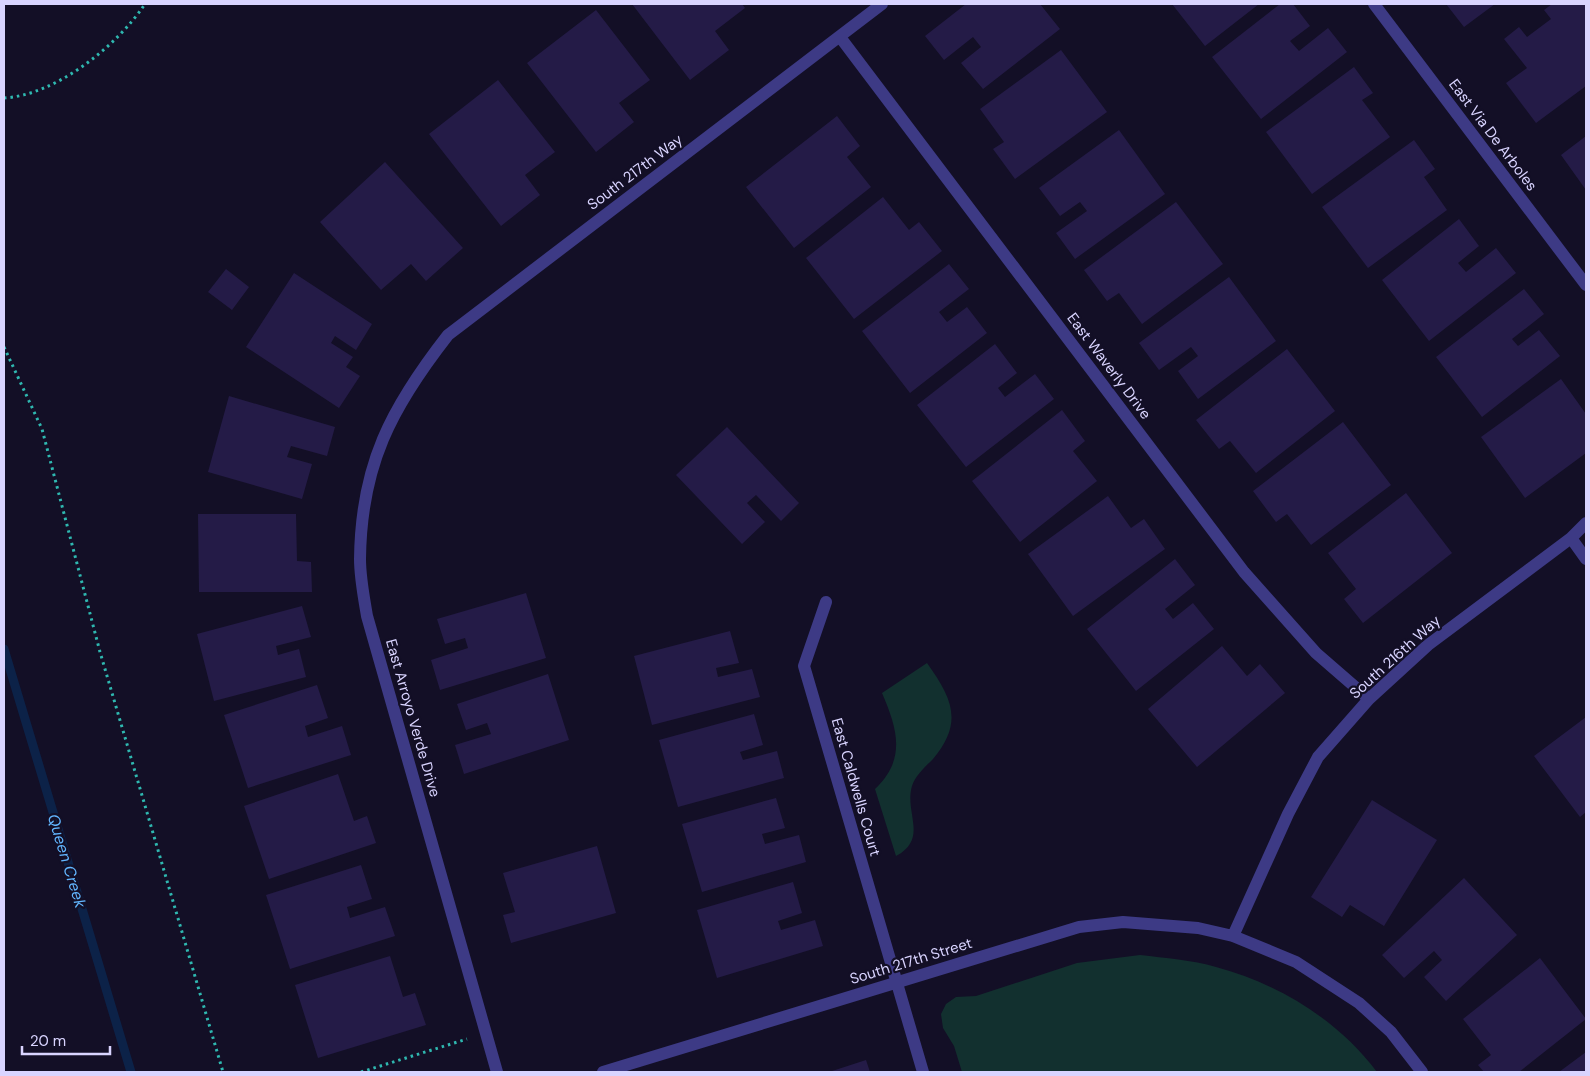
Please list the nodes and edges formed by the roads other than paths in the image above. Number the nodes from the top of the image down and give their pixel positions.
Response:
1 (882, 4) edge
2 (1374, 4) edge
3 (840, 37) junction
4 (1586, 285) edge
5 (417, 375) joint
6 (1586, 523) edge
7 (1571, 538) junction
8 (1586, 558) edge
9 (826, 602) dead end
10 (1369, 699) junction
11 (1233, 936) junction
12 (895, 983) junction
13 (497, 1072) edge
14 (603, 1072) edge
15 (923, 1072) edge
16 (1422, 1072) edge

1 - 3 street, South 217th Way
2 - 4 street, East Via De Arboles
3 - 5 street, South 217th Way
3 - 10 street, East Waverly Drive
5 - 13 street, East Arroyo Verde Drive
6 - 7 street, South 216th Way
7 - 8 street
7 - 10 street, South 216th Way
9 - 12 street, East Caldwells Court
10 - 11 street, South 216th Way
11 - 12 street, South 217th Street
11 - 16 street
12 - 14 street, South 217th Street
12 - 15 street, East Caldwells Court

